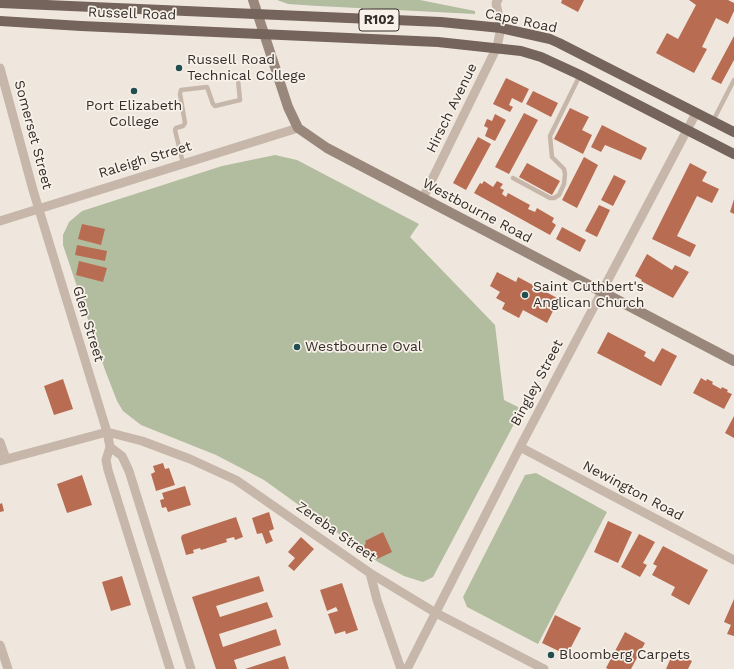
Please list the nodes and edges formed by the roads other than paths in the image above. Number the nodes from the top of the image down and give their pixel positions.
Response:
1 (254, 0) edge
2 (494, 1) edge
3 (0, 3) edge
4 (257, 14) junction
5 (0, 21) edge
6 (501, 28) junction
7 (264, 34) junction
8 (498, 48) junction
9 (0, 68) edge
10 (580, 75) junction
11 (238, 80) dead end
12 (734, 80) edge
13 (696, 113) junction
14 (713, 121) junction
15 (298, 128) junction
16 (687, 130) junction
17 (734, 132) edge
18 (734, 154) edge
19 (183, 163) junction
20 (513, 178) dead end
21 (423, 198) junction
22 (39, 209) junction
23 (0, 221) edge
24 (601, 292) junction
25 (734, 361) edge
26 (107, 432) junction
27 (0, 442) edge
28 (110, 447) junction
29 (520, 447) junction
30 (3, 460) edge
31 (734, 560) edge
32 (370, 573) junction
33 (436, 613) junction
34 (0, 645) edge
35 (8, 669) edge
36 (170, 669) edge
37 (192, 669) edge
38 (401, 669) edge
39 (407, 669) edge
40 (544, 669) edge

1 - 4 street, Westbourne Road
2 - 6 street, Hirsch Avenue
3 - 4 main road, Russell Road / R102
4 - 6 main road, Cape Road / R102
4 - 7 street, Westbourne Road
5 - 7 main road, Russell Road / R102
6 - 8 street, Hirsch Avenue
6 - 13 main road, Cape Road / R102
7 - 8 main road, Cape Road / R102
7 - 15 street, Westbourne Road
8 - 10 main road, Cape Road / R102
8 - 21 street, Hirsch Avenue
9 - 22 street, Somerset Street
10 - 16 main road, Cape Road / R102
10 - 20 lane
11 - 19 lane
12 - 14 lane
13 - 14 main road, Cape Road / R102
13 - 16 street, Bingley Street
14 - 17 main road, Cape Road / R102
15 - 19 street, Raleigh Street
15 - 21 street, Westbourne Road
16 - 18 main road, Cape Road / R102
16 - 24 street, Bingley Street
19 - 22 street, Raleigh Street
21 - 24 street, Westbourne Road
22 - 23 street, Raleigh Street
22 - 26 street, Glen Street
24 - 25 street, Westbourne Road
24 - 29 street, Bingley Street
26 - 28 street, Glen Street
26 - 30 street
26 - 32 street, Zereba Street
27 - 30 street
28 - 36 street, Glen Street
28 - 37 street
29 - 31 street, Newington Road
29 - 33 street, Bingley Street
32 - 33 street, Zereba Street
32 - 38 street
33 - 39 street, Bingley Street
33 - 40 street, Zereba Street
34 - 35 street

